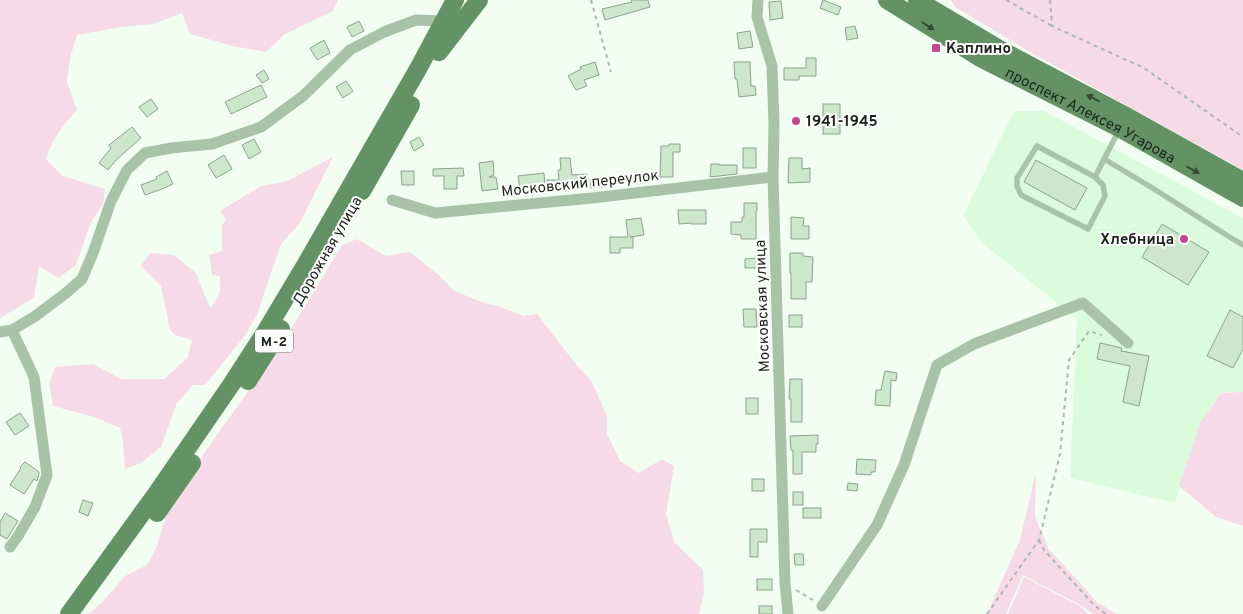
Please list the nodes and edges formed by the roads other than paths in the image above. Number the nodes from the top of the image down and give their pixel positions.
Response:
1 (455, 0) edge
2 (469, 0) edge
3 (479, 0) edge
4 (758, 0) edge
5 (887, 0) edge
6 (917, 0) edge
7 (444, 21) junction
8 (439, 52) junction
9 (1123, 122) junction
10 (1104, 159) junction
11 (773, 177) junction
12 (1095, 177) junction
13 (1243, 181) edge
14 (1243, 198) edge
15 (392, 200) dead end
16 (1243, 244) edge
17 (6, 331) edge
18 (1128, 343) dead end
19 (10, 547) dead end
20 (822, 606) road end
21 (69, 614) edge
22 (82, 614) edge
23 (788, 614) edge

1 - 7 main road, М-2
2 - 8 main road, Дорожная улица / М-2
3 - 8 main road
4 - 11 street, Московская улица
5 -> 9 main road, проспект Алексея Угарова
9 -> 6 main road, проспект Алексея Угарова
7 - 17 street
7 - 21 main road, Дорожная улица / М-2
8 - 22 main road, Дорожная улица / М-2
9 - 10 lane
9 - 13 main road, проспект Алексея Угарова
9 -> 14 main road, проспект Алексея Угарова
10 - 12 lane
10 - 16 lane
11 - 15 street, Московский переулок
11 - 23 street, Московская улица
12 - 12 lane
17 - 19 street
18 - 20 street

